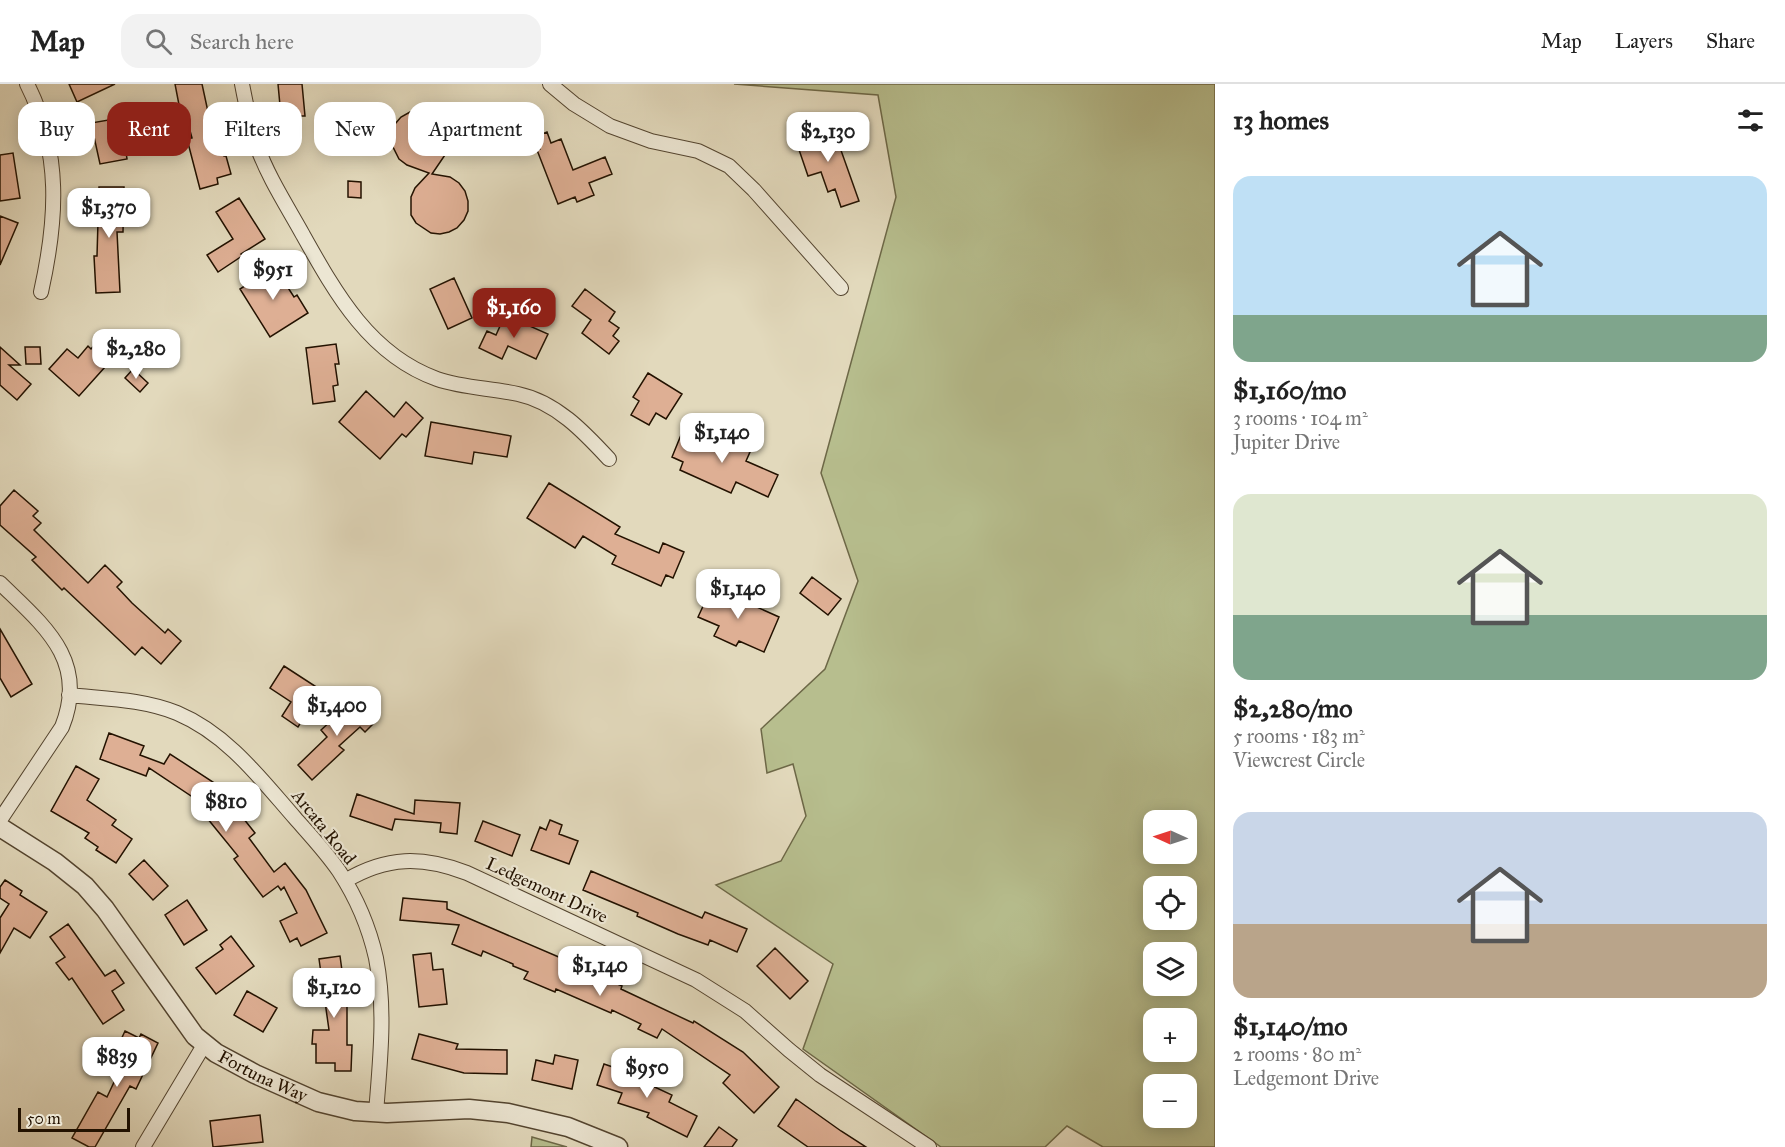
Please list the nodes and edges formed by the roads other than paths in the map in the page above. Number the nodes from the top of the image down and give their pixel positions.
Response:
1 (27, 84) edge
2 (242, 84) edge
3 (550, 84) edge
4 (841, 288) dead end
5 (41, 292) dead end
6 (609, 459) dead end
7 (0, 583) edge
8 (69, 695) junction
9 (0, 820) edge
10 (0, 827) edge
11 (345, 880) junction
12 (204, 1045) junction
13 (376, 1113) junction
14 (143, 1147) edge
15 (618, 1147) edge
16 (929, 1147) edge

1 - 5 street
2 - 6 street
3 - 4 street
7 - 8 street
8 - 9 street
8 - 11 street, Arcata Road
10 - 12 street, Fortuna Way
11 - 13 street, Arcata Road
11 - 16 street, Ledgemont Drive
12 - 13 street, Fortuna Way
12 - 14 street
13 - 15 street, Fortuna Way

